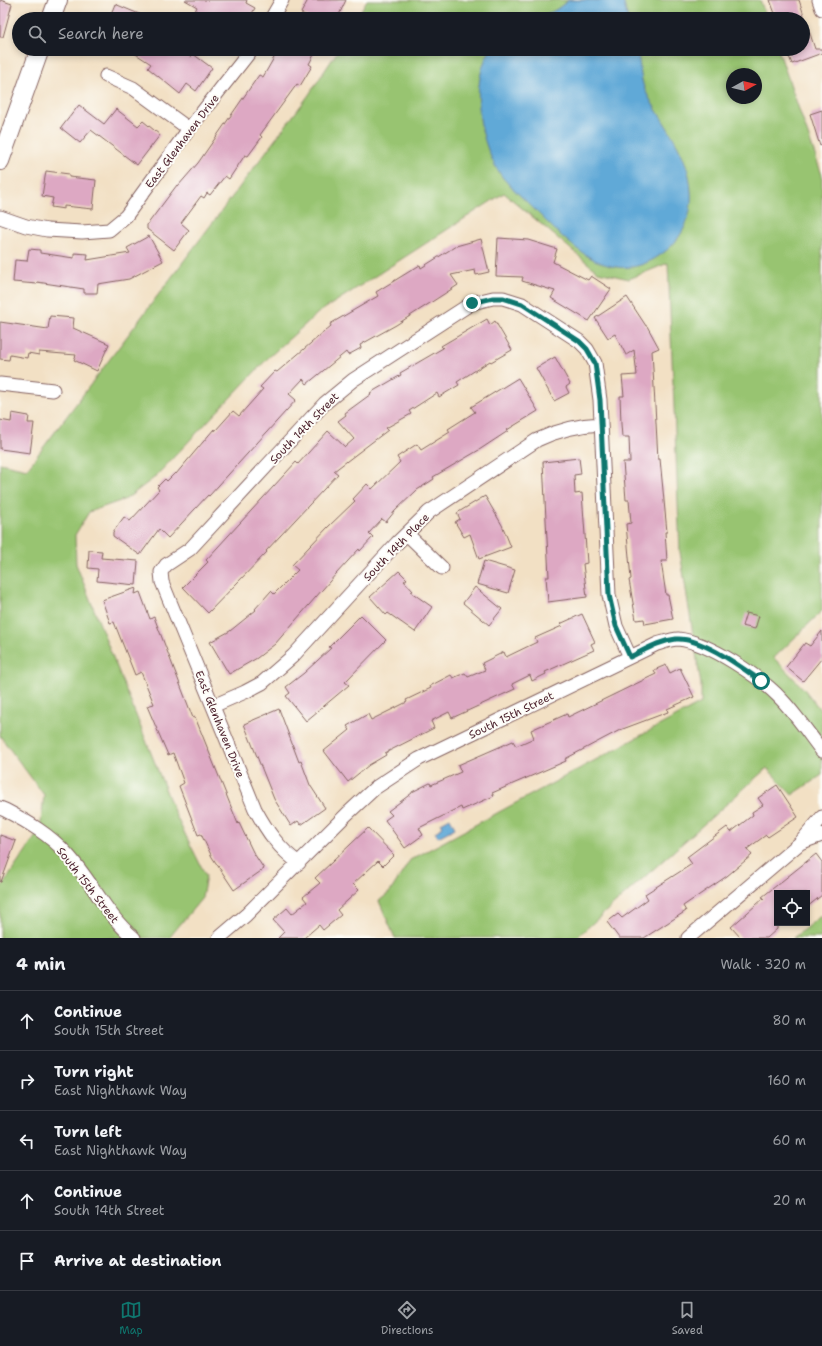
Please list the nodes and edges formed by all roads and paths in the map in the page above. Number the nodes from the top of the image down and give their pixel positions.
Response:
1 (58, 0) edge
2 (282, 0) edge
3 (819, 0) edge
4 (822, 9) edge
5 (54, 12) edge
6 (275, 12) edge
7 (38, 56) edge
8 (247, 56) edge
9 (106, 76) dead end
10 (190, 129) junction
11 (0, 162) edge
12 (0, 217) edge
13 (0, 384) edge
14 (53, 390) dead end
15 (601, 424) junction
16 (407, 534) junction
17 (442, 568) dead end
18 (161, 572) joint
19 (630, 657) junction
20 (213, 706) junction
21 (822, 751) edge
22 (0, 808) edge
23 (822, 817) edge
24 (822, 836) edge
25 (800, 843) junction
26 (300, 863) junction
27 (134, 938) edge
28 (219, 938) edge
29 (688, 938) edge

1 - 5 street
2 - 6 street
3 - 4 street
7 - 11 street
8 - 10 street, East Glenhaven Drive
9 - 10 street
10 - 12 street, East Glenhaven Drive
13 - 14 street
15 - 16 street, South 14th Place
15 - 18 street, South 14th Street
15 - 19 street
16 - 17 street
16 - 20 street, South 14th Place
18 - 20 street, East Glenhaven Drive
19 - 21 street, South 15th Street
19 - 26 street, South 15th Street
20 - 26 street, East Glenhaven Drive
22 - 27 street, South 15th Street
23 - 25 street
24 - 25 street
25 - 29 street
26 - 28 street, South 15th Street

